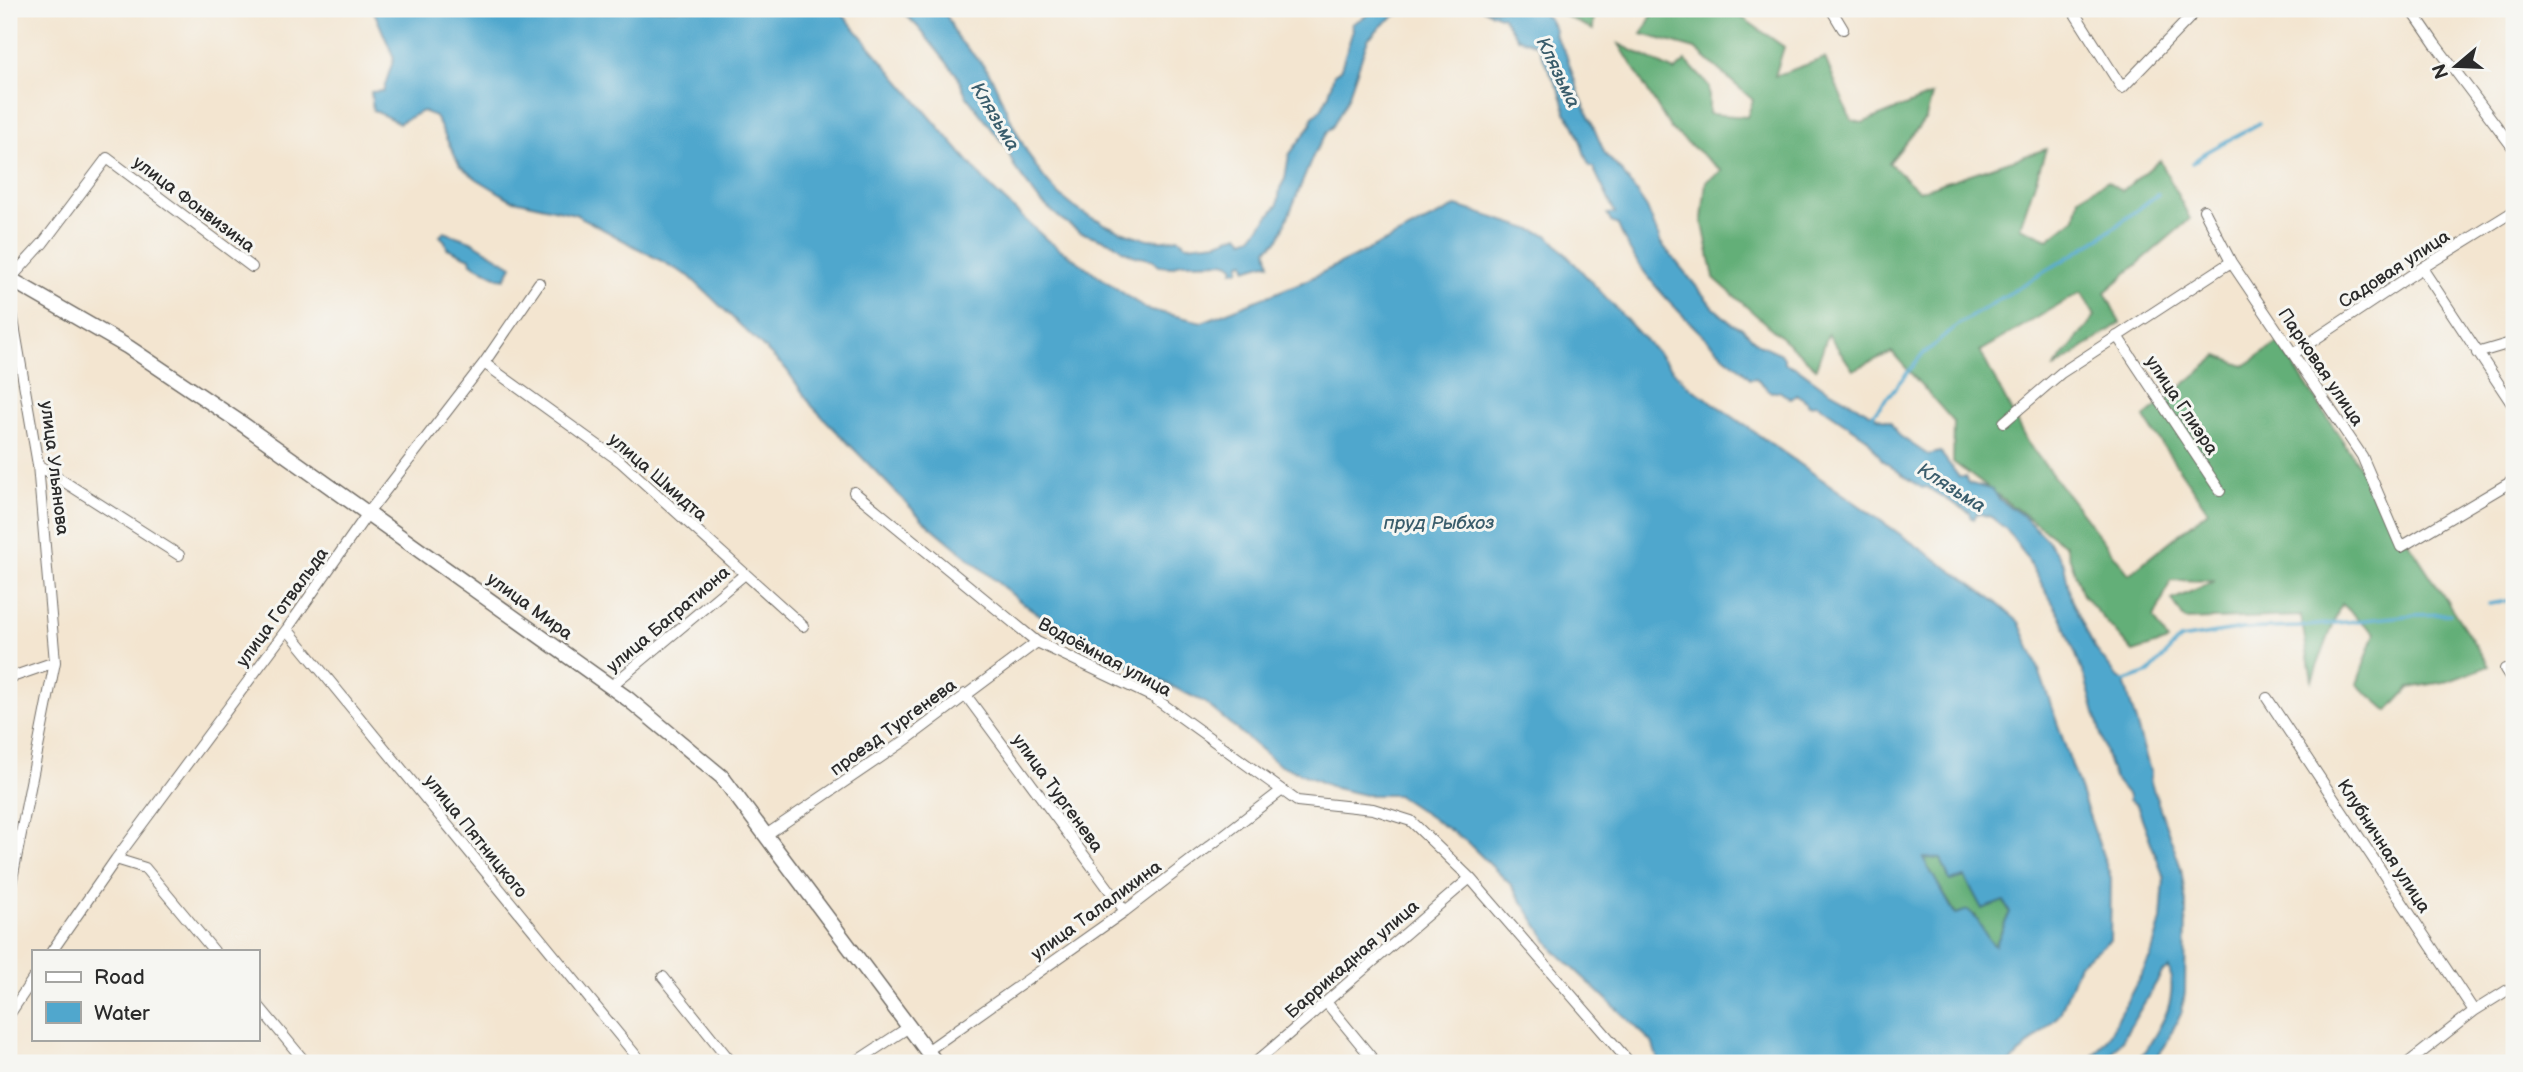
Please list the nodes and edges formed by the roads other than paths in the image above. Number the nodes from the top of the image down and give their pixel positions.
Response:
1 (1831, 9) edge
2 (2072, 9) edge
3 (2198, 9) edge
4 (2412, 9) edge
5 (1843, 29) dead end
6 (2514, 149) edge
7 (2204, 210) dead end
8 (2514, 211) edge
9 (2231, 262) junction
10 (252, 267) dead end
11 (2422, 268) junction
12 (9, 283) edge
13 (540, 283) dead end
14 (2117, 336) junction
15 (2514, 342) edge
16 (2477, 353) junction
17 (2293, 354) junction
18 (484, 363) junction
19 (2514, 407) edge
20 (2004, 422) dead end
21 (38, 465) junction
22 (2514, 480) edge
23 (2220, 491) dead end
24 (854, 492) dead end
25 (368, 513) junction
26 (179, 555) dead end
27 (745, 574) junction
28 (803, 626) dead end
29 (287, 629) junction
30 (1037, 642) junction
31 (55, 662) junction
32 (2505, 669) dead end
33 (9, 678) edge
34 (2514, 683) edge
35 (610, 687) junction
36 (965, 694) junction
37 (2267, 698) dead end
38 (1281, 791) junction
39 (766, 835) junction
40 (116, 859) junction
41 (1470, 878) junction
42 (9, 894) edge
43 (1125, 911) junction
44 (53, 950) edge
45 (213, 950) edge
46 (663, 977) dead end
47 (32, 980) edge
48 (2514, 986) edge
49 (1326, 1002) junction
50 (259, 1006) edge
51 (2474, 1011) junction
52 (9, 1015) edge
53 (909, 1027) junction
54 (931, 1057) edge
55 (306, 1063) edge
56 (642, 1063) edge
57 (733, 1063) edge
58 (854, 1063) edge
59 (1255, 1063) edge
60 (1376, 1063) edge
61 (1630, 1063) edge
62 (2408, 1063) edge

1 - 5 street
2 - 3 street
4 - 6 street
7 - 9 street, Парковая улица
8 - 11 street, Садовая улица
9 - 14 street
9 - 17 street, Парковая улица
10 - 12 street, улица Фонвизина
11 - 16 street
11 - 17 street, Садовая улица
12 - 21 street, улица Ульянова
12 - 25 street, улица Мира
13 - 18 street, улица Готвальда
14 - 20 street
14 - 23 street, улица Глиэра
15 - 16 street
16 - 19 street
17 - 22 street, Парковая улица
18 - 25 street, улица Готвальда
18 - 27 street, улица Шмидта
21 - 26 street
21 - 31 street, улица Ульянова
24 - 30 street, Водоёмная улица
25 - 29 street, улица Готвальда
25 - 35 street, улица Мира
27 - 28 street, улица Шмидта
27 - 35 street, улица Багратиона
29 - 40 street, улица Готвальда
29 - 56 street, улица Пятницкого
30 - 36 street, проезд Тургенева
30 - 38 street, Водоёмная улица
31 - 33 street
31 - 42 street, улица Ульянова
32 - 34 street
35 - 39 street, улица Мира
36 - 39 street, проезд Тургенева
36 - 43 street, улица Тургенева
37 - 51 street, Клубничная улица
38 - 41 street, Водоёмная улица
38 - 43 street, улица Талалихина
39 - 53 street, улица Мира
40 - 44 street, улица Готвальда
40 - 45 street
41 - 49 street, Баррикадная улица
41 - 61 street, Водоёмная улица
43 - 54 street, улица Талалихина
46 - 57 street
47 - 52 street
48 - 51 street
49 - 59 street, Баррикадная улица
49 - 60 street
50 - 55 street
51 - 62 street
53 - 54 street, улица Мира
53 - 58 street

